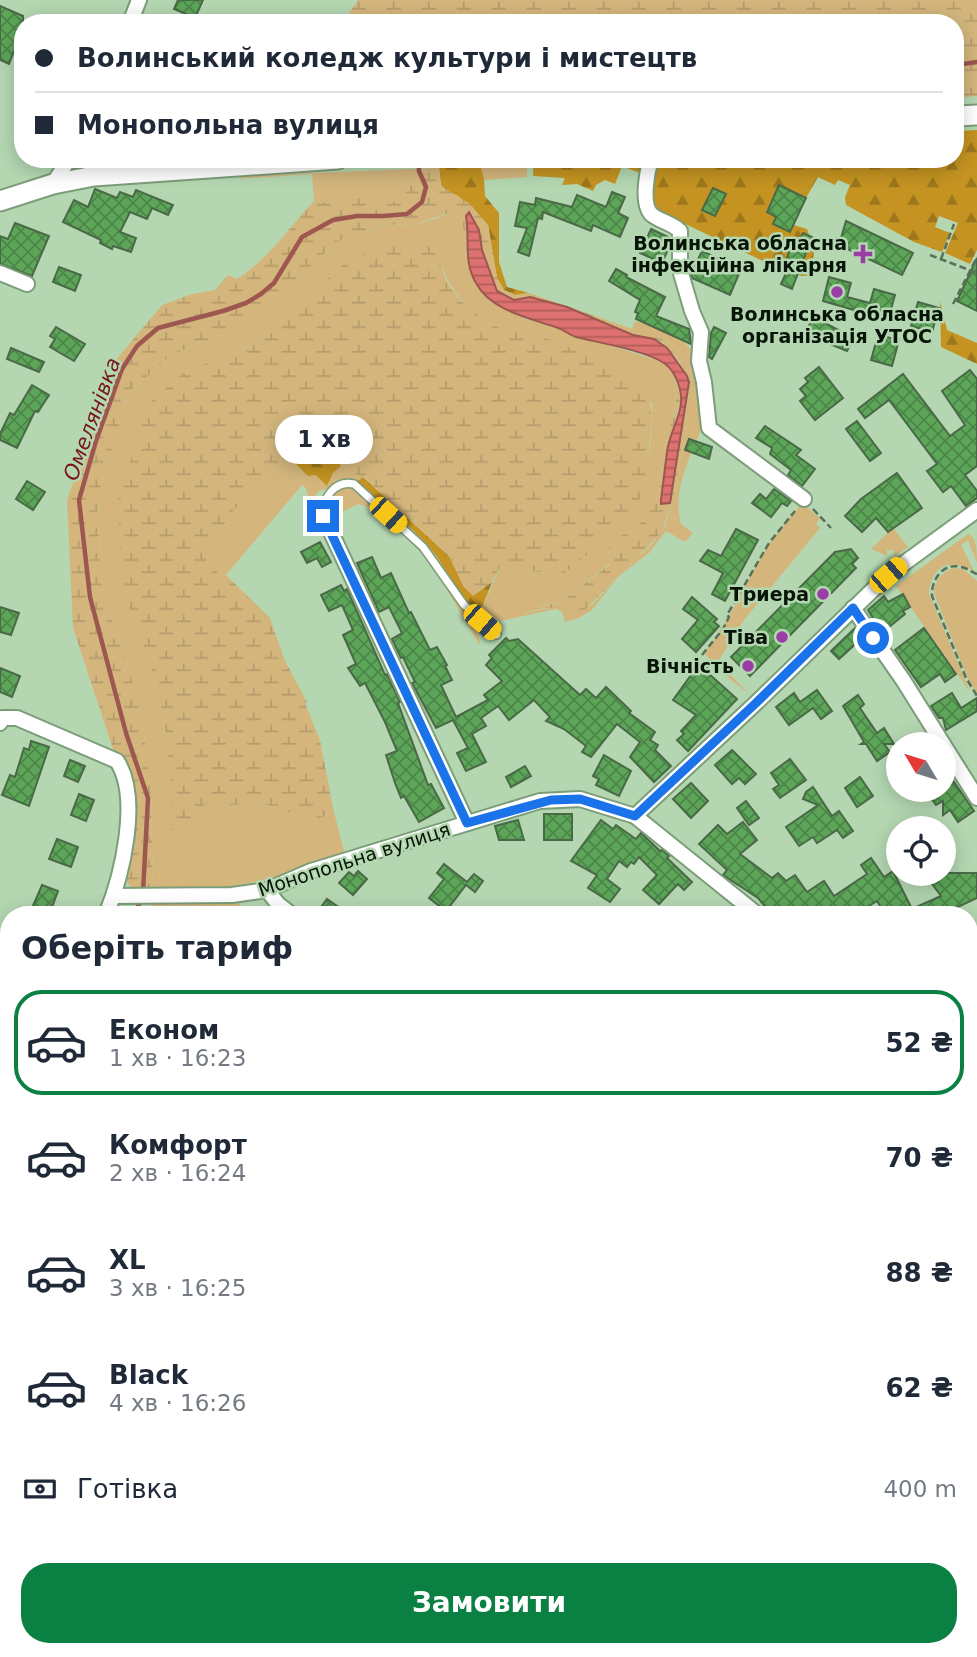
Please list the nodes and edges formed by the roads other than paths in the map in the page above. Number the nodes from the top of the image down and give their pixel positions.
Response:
1 (63, 168) edge
2 (209, 168) edge
3 (650, 168) edge
4 (53, 184) junction
5 (0, 201) edge
6 (0, 273) edge
7 (27, 284) dead end
8 (803, 506) road end
9 (977, 510) edge
10 (323, 516) joint
11 (853, 608) junction
12 (497, 635) dead end
13 (1, 719) edge
14 (936, 732) edge
15 (956, 765) edge
16 (977, 798) edge
17 (635, 816) junction
18 (467, 823) junction
19 (267, 890) junction
20 (114, 896) junction
21 (110, 906) edge
22 (281, 906) edge
23 (747, 906) edge

1 - 4 street
2 - 4 street
3 - 8 street
4 - 5 street
6 - 7 street
9 - 11 street
10 - 12 lane
10 - 18 street, Монопольна вулиця
11 - 14 street
11 - 17 street
13 - 20 street
15 - 16 street
17 - 18 street, Монопольна вулиця
17 - 23 street, Монопольна вулиця
18 - 19 street, Монопольна вулиця
19 - 20 street, Монопольна вулиця
19 - 22 street
20 - 21 street

